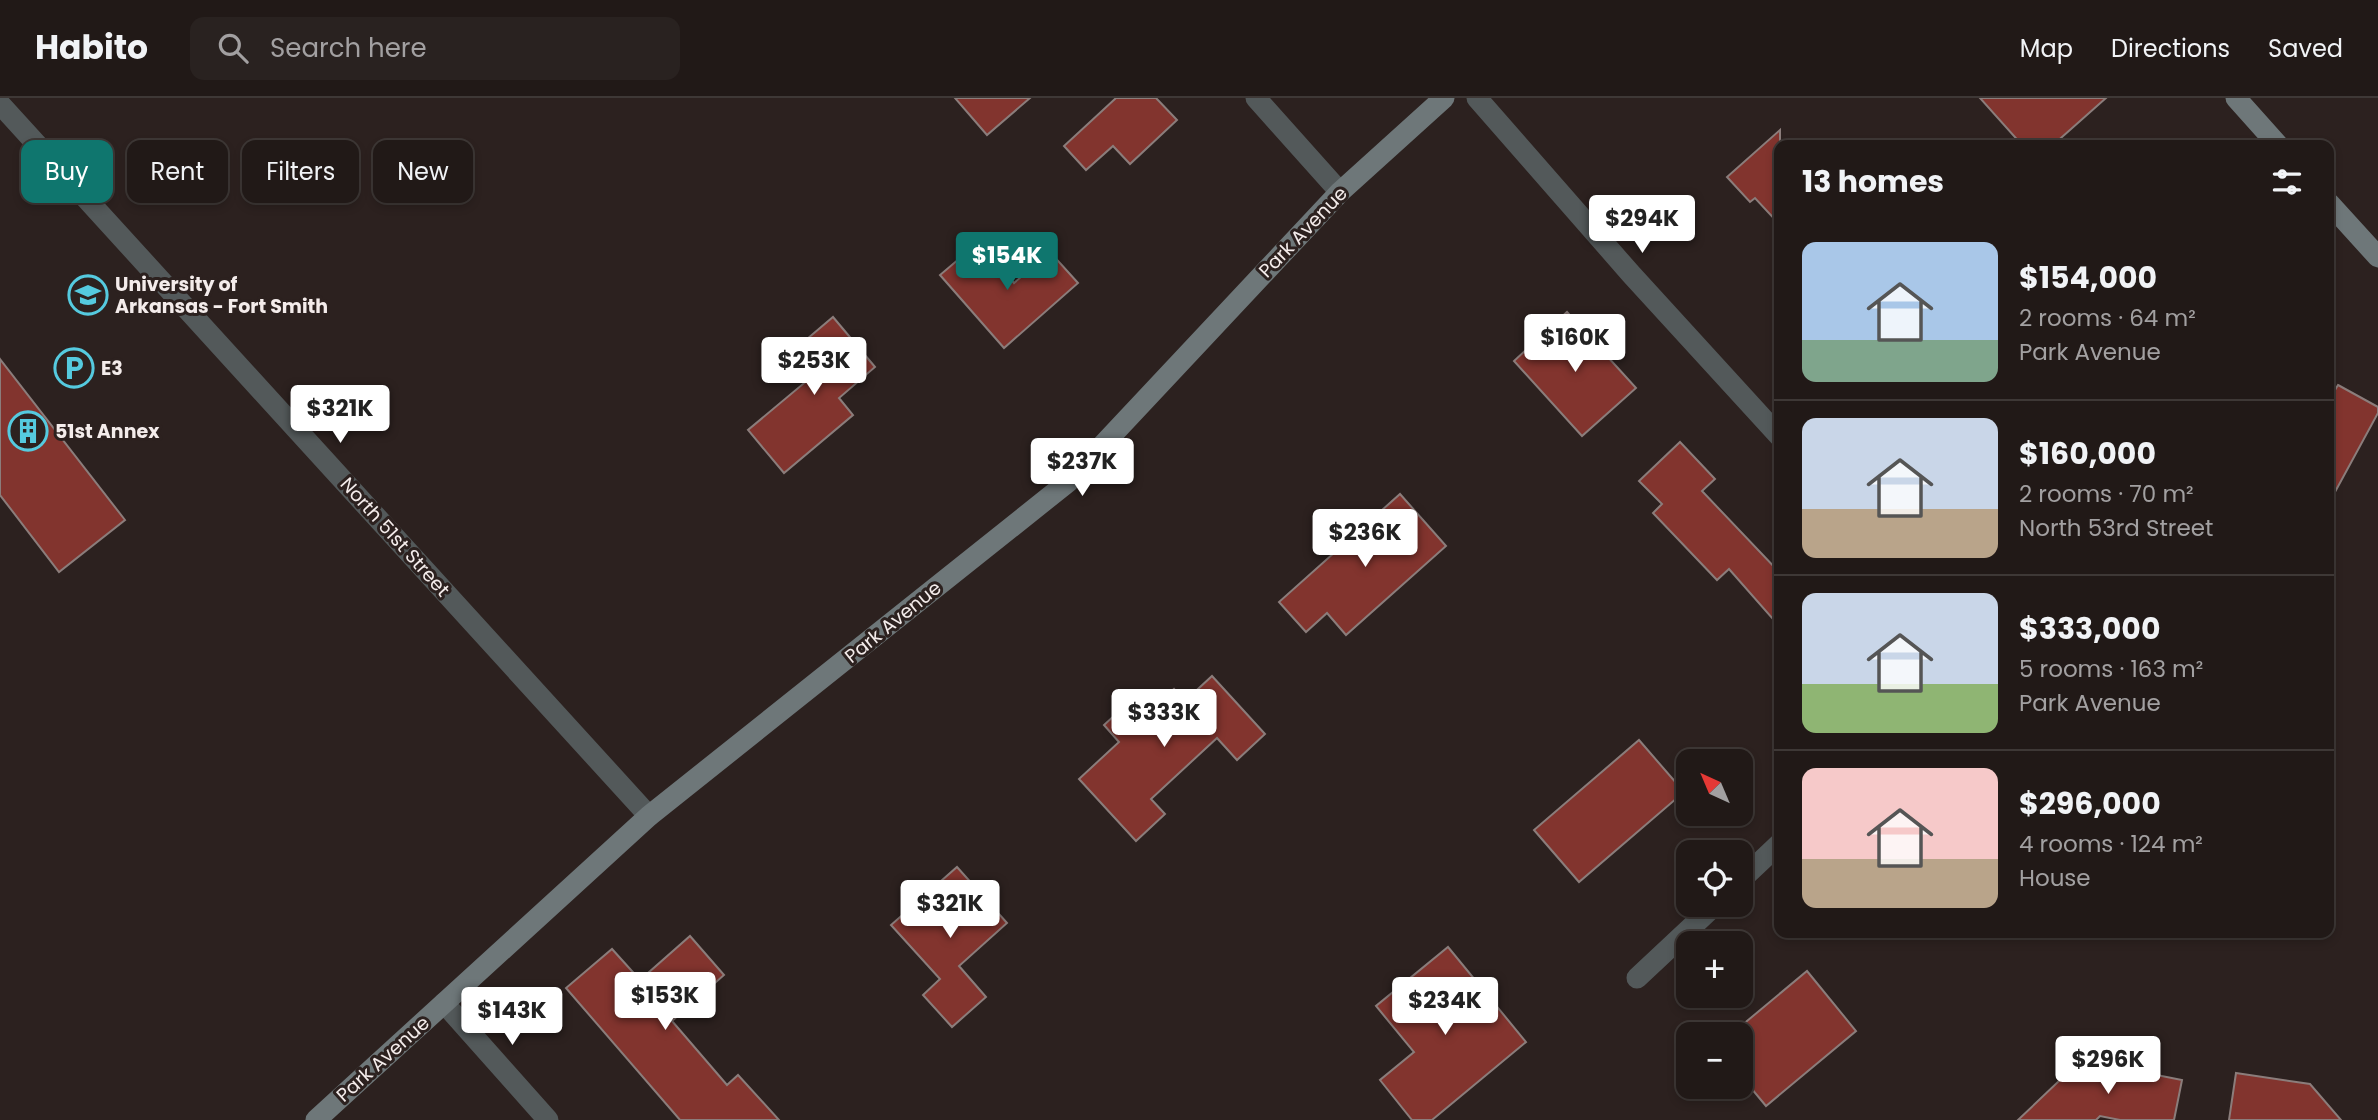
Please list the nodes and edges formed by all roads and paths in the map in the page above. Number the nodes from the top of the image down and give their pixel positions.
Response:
1 (1256, 98) edge
2 (1444, 98) edge
3 (1477, 98) edge
4 (2236, 98) edge
5 (0, 104) edge
6 (2274, 140) edge
7 (1340, 192) junction
8 (2334, 209) edge
9 (2378, 257) edge
10 (1774, 430) edge
11 (649, 816) junction
12 (1774, 849) edge
13 (1753, 869) edge
14 (1702, 917) edge
15 (1637, 978) dead end
16 (444, 1003) junction
17 (316, 1120) edge
18 (548, 1120) edge

1 - 7 street
2 - 7 street, Park Avenue
3 - 10 street
4 - 6 street
5 - 11 street, North 51st Street
7 - 11 street, Park Avenue
8 - 9 street
11 - 16 street, Park Avenue
12 - 13 street
14 - 15 street
16 - 17 street, Park Avenue
16 - 18 street

